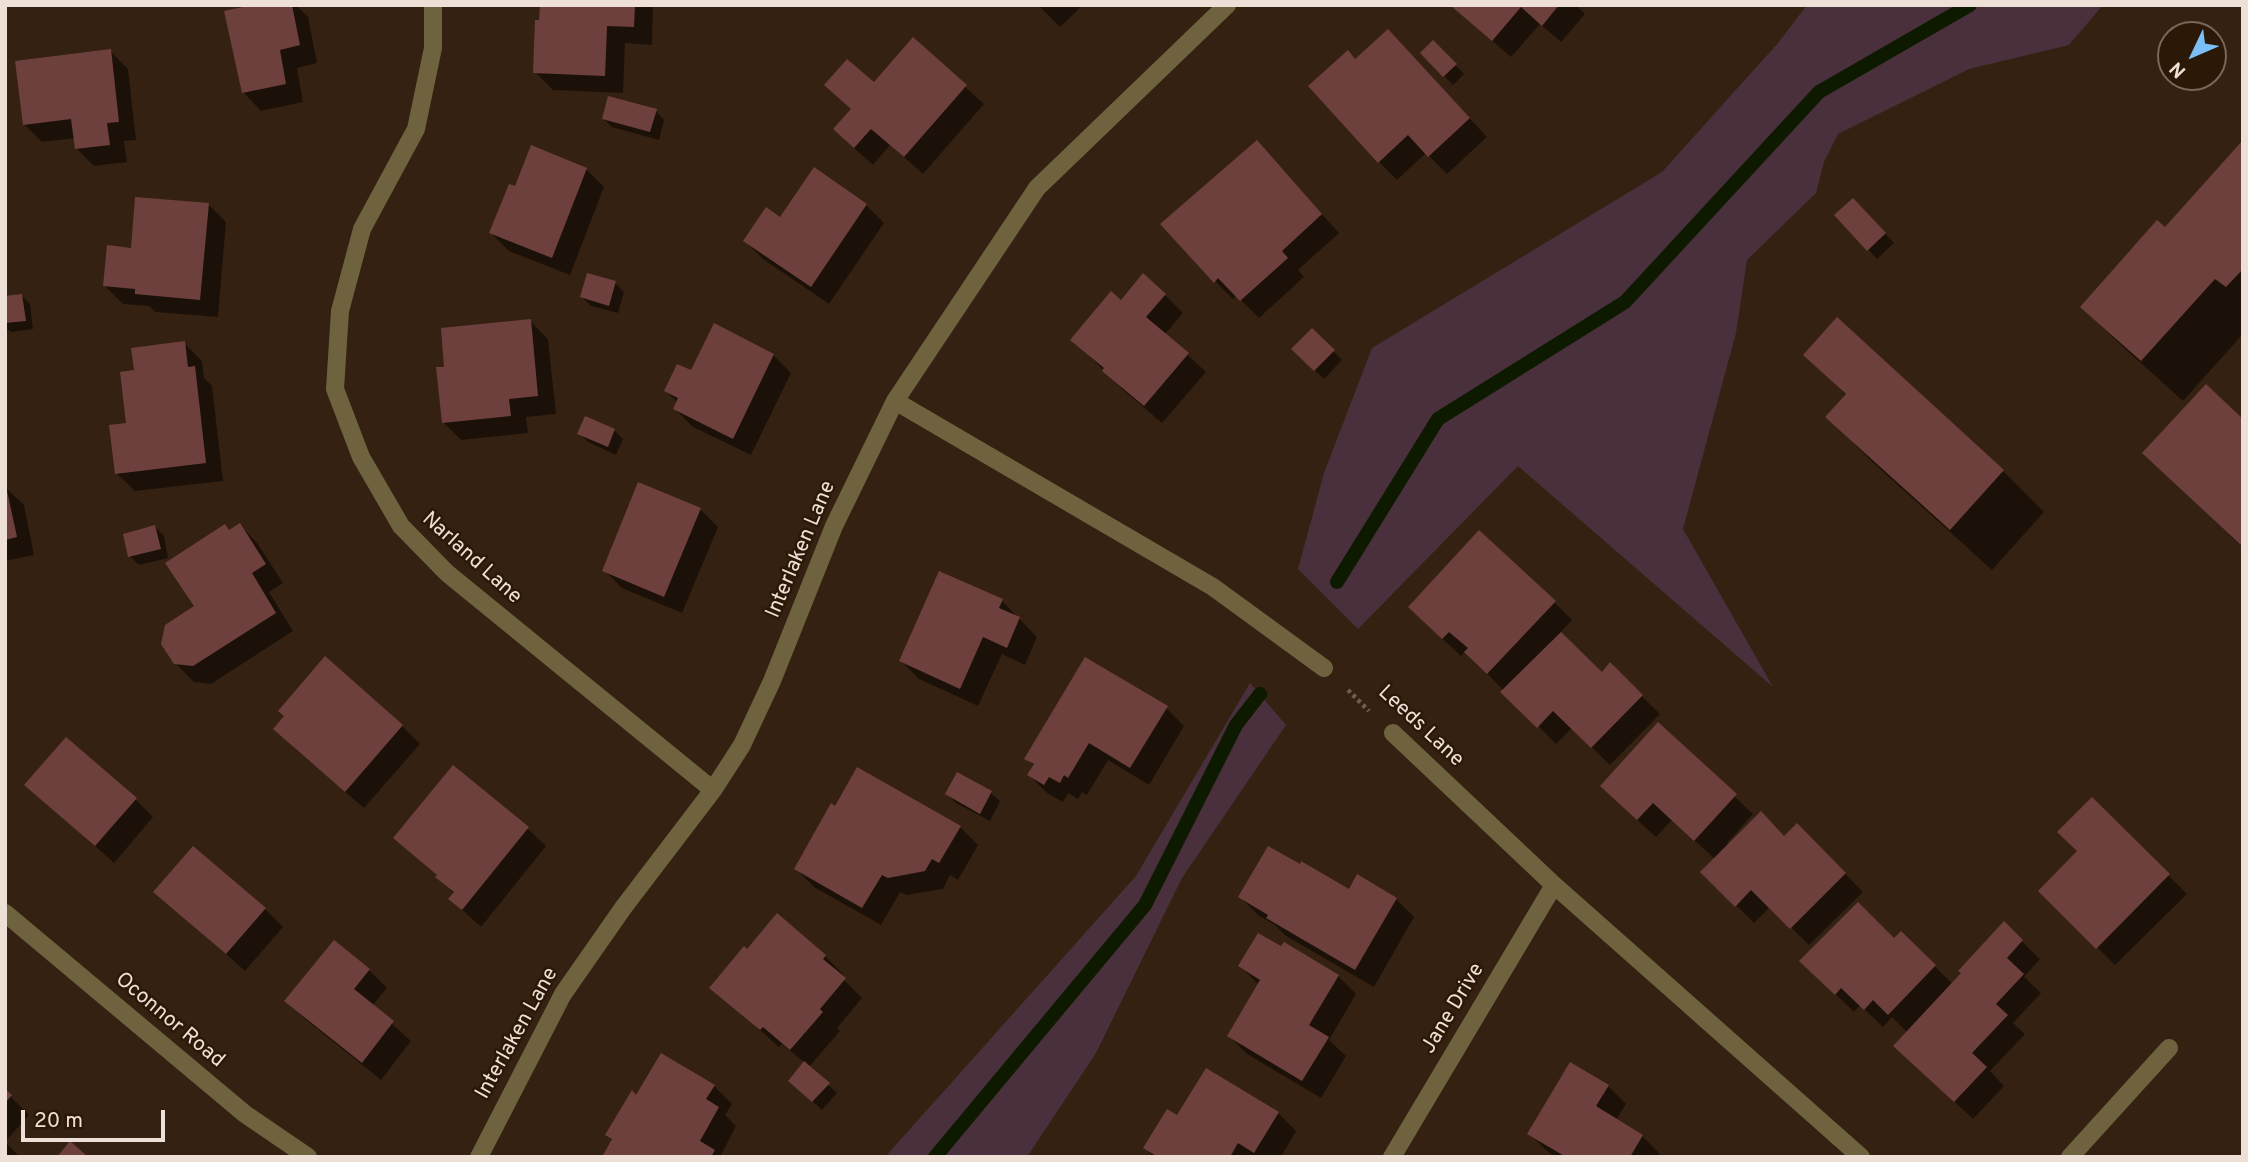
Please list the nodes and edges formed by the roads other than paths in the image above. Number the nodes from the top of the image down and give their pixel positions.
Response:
1 (433, 5) edge
2 (1227, 5) edge
3 (895, 401) junction
4 (1324, 668) road end
5 (1392, 733) road end
6 (713, 790) junction
7 (1554, 885) junction
8 (5, 913) edge
9 (2169, 1048) dead end
10 (308, 1157) edge
11 (479, 1157) edge
12 (1392, 1157) edge
13 (1861, 1157) edge
14 (2070, 1157) edge

1 - 6 street, Narland Lane
2 - 3 street, Interlaken Lane
3 - 4 street
3 - 6 street, Interlaken Lane
5 - 7 street, Leeds Lane
6 - 11 street, Interlaken Lane
7 - 12 street, Jane Drive
7 - 13 street, Leeds Lane
8 - 10 street, Oconnor Road
9 - 14 street

